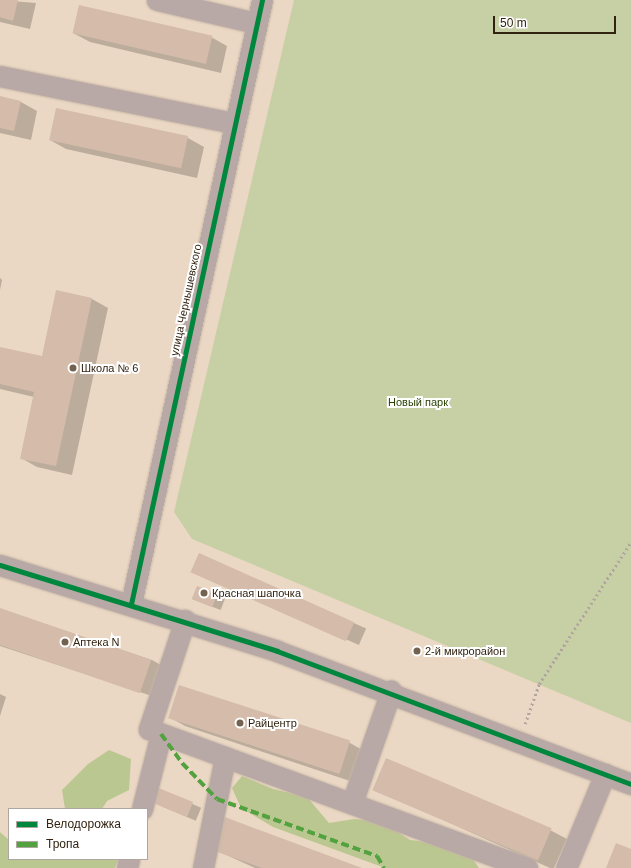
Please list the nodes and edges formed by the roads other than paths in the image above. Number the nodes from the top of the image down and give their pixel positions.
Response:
1 (157, 0) edge
2 (262, 0) edge
3 (256, 23) junction
4 (0, 76) edge
5 (234, 123) junction
6 (0, 565) edge
7 (131, 604) junction
8 (185, 620) junction
9 (390, 691) junction
10 (161, 734) junction
11 (225, 757) junction
12 (605, 774) junction
13 (631, 784) edge
14 (352, 804) junction
15 (142, 808) edge
16 (203, 868) edge
17 (527, 868) edge
18 (566, 868) edge

1 - 3 street
2 - 3 street, улица Чернышевского
3 - 5 street, улица Чернышевского
4 - 5 street
5 - 7 street, улица Чернышевского
6 - 7 street
7 - 8 street
8 - 9 street
8 - 10 street
9 - 12 street
9 - 14 street
10 - 11 street
10 - 15 street
11 - 14 street
11 - 16 street
12 - 13 street
12 - 18 street
14 - 17 street

